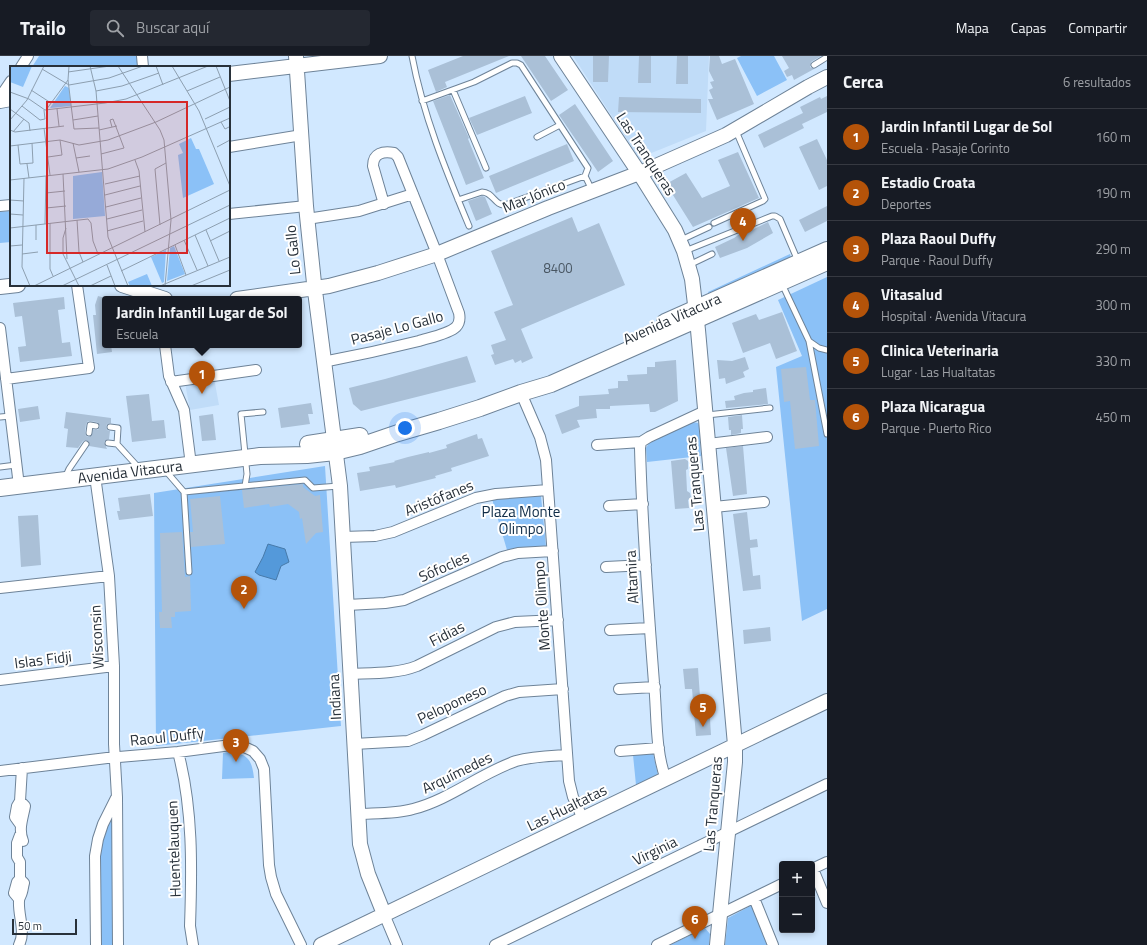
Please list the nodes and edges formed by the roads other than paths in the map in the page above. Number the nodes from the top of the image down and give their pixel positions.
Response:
1 (142, 56) edge
2 (380, 56) edge
3 (412, 56) edge
4 (561, 56) edge
5 (827, 57) edge
6 (296, 61) edge
7 (814, 65) dead end
8 (143, 66) edge
9 (230, 74) edge
10 (827, 77) edge
11 (10, 82) edge
12 (453, 90) junction
13 (0, 97) edge
14 (10, 99) edge
15 (0, 101) edge
16 (422, 101) junction
17 (560, 125) junction
18 (735, 130) junction
19 (302, 135) junction
20 (537, 137) dead end
21 (230, 147) edge
22 (486, 168) dead end
23 (640, 174) junction
24 (585, 176) junction
25 (593, 191) junction
26 (413, 194) junction
27 (458, 200) junction
28 (384, 204) junction
29 (10, 205) edge
30 (0, 206) edge
31 (306, 212) junction
32 (230, 214) edge
33 (469, 226) dead end
34 (682, 246) junction
35 (827, 250) edge
36 (437, 254) junction
37 (712, 254) dead end
38 (827, 262) edge
39 (799, 263) junction
40 (688, 265) junction
41 (781, 283) junction
42 (10, 286) edge
43 (77, 286) edge
44 (125, 286) edge
45 (0, 287) edge
46 (314, 288) junction
47 (153, 296) edge
48 (258, 296) edge
49 (696, 314) junction
50 (0, 328) edge
51 (809, 341) junction
52 (166, 348) edge
53 (827, 350) edge
54 (323, 362) junction
55 (256, 370) dead end
56 (6, 379) junction
57 (171, 382) junction
58 (521, 393) junction
59 (770, 408) dead end
60 (263, 412) dead end
61 (705, 413) junction
62 (11, 416) junction
63 (0, 417) edge
64 (96, 426) dead end
65 (110, 427) dead end
66 (89, 432) dead end
67 (827, 434) edge
68 (767, 437) dead end
69 (641, 442) junction
70 (108, 443) dead end
71 (117, 444) junction
72 (708, 444) junction
73 (86, 445) dead end
74 (597, 445) dead end
75 (334, 446) junction
76 (253, 457) junction
77 (16, 464) junction
78 (191, 464) junction
79 (0, 467) edge
80 (163, 468) junction
81 (141, 471) junction
82 (95, 476) junction
83 (64, 480) junction
84 (19, 486) junction
85 (245, 486) junction
86 (340, 486) junction
87 (0, 488) edge
88 (548, 490) junction
89 (184, 492) junction
90 (764, 502) dead end
91 (643, 504) junction
92 (610, 506) dead end
93 (714, 507) junction
94 (343, 537) junction
95 (552, 551) junction
96 (646, 565) junction
97 (606, 567) dead end
98 (189, 572) dead end
99 (109, 576) junction
100 (0, 588) edge
101 (346, 605) junction
102 (558, 620) junction
103 (650, 628) junction
104 (610, 630) dead end
105 (114, 666) junction
106 (350, 674) junction
107 (0, 680) edge
108 (654, 687) junction
109 (563, 689) junction
110 (619, 689) dead end
111 (827, 701) edge
112 (354, 744) junction
113 (735, 745) junction
114 (659, 748) junction
115 (620, 751) dead end
116 (178, 752) junction
117 (567, 755) junction
118 (115, 757) junction
119 (22, 768) junction
120 (0, 771) edge
121 (666, 779) junction
122 (827, 784) edge
123 (117, 797) junction
124 (358, 814) junction
125 (583, 819) junction
126 (728, 833) junction
127 (827, 862) edge
128 (815, 868) edge
129 (815, 876) edge
130 (779, 886) edge
131 (754, 898) junction
132 (827, 903) edge
133 (384, 914) junction
134 (720, 914) junction
135 (19, 945) edge
136 (96, 945) edge
137 (118, 945) edge
138 (192, 945) edge
139 (301, 945) edge
140 (321, 945) edge
141 (397, 945) edge
142 (495, 945) edge
143 (657, 945) edge
144 (717, 945) edge
145 (773, 945) edge

1 - 8 street
2 - 6 street
3 - 16 lane
4 - 23 street, Las Tranqueras
5 - 7 lane
6 - 9 street
6 - 19 street, Lo Gallo
10 - 18 street, Mar Jónico
11 - 13 street
12 - 16 lane
12 - 17 lane
12 - 22 lane
14 - 15 street
16 - 27 lane
17 - 20 lane
17 - 24 lane
18 - 23 street, Mar Jónico
18 - 34 lane
19 - 21 street
19 - 31 street, Lo Gallo
23 - 25 street, Mar Jónico
23 - 34 street, Las Tranqueras
24 - 25 lane
24 - 27 lane
25 - 36 street, Mar Jónico
26 - 28 street
26 - 28 street, Pasaje Lo Gallo
26 - 36 street, Pasaje Lo Gallo
27 - 33 lane
28 - 31 street
29 - 30 street
31 - 32 street
31 - 46 street, Lo Gallo
34 - 39 lane
34 - 40 street, Las Tranqueras
35 - 39 main road, Avenida Vitacura
36 - 46 street, Mar Jónico
36 - 54 street, Pasaje Lo Gallo
37 - 40 lane
38 - 41 main road, Avenida Vitacura
39 - 49 main road, Avenida Vitacura
40 - 49 street, Las Tranqueras
41 - 49 main road, Avenida Vitacura
41 - 51 lane
42 - 45 street
43 - 56 street
44 - 47 street
46 - 48 street, Mar Jónico
46 - 54 street, Lo Gallo
49 - 58 main road, Avenida Vitacura
49 - 61 street, Las Tranqueras
50 - 56 street
51 - 53 lane
51 - 67 lane
52 - 57 street
54 - 75 street, Lo Gallo
55 - 57 street
56 - 62 street
57 - 78 street
58 - 75 main road, Avenida Vitacura
58 - 88 street, Monte Olimpo
59 - 61 lane
60 - 76 lane
61 - 69 street
61 - 72 street, Las Tranqueras
62 - 63 lane
62 - 77 street
64 - 66 lane
65 - 71 lane
68 - 72 street
69 - 74 street
69 - 91 street, Altamira
70 - 71 lane
71 - 81 lane
72 - 93 street, Las Tranqueras
73 - 83 lane
75 - 76 main road, Avenida Vitacura
75 - 86 street, Indiana
76 - 78 main road, Avenida Vitacura
76 - 85 lane
77 - 79 lane
77 - 84 street
78 - 80 main road, Avenida Vitacura
80 - 81 main road, Avenida Vitacura
80 - 89 lane
81 - 82 main road, Avenida Vitacura
82 - 83 main road, Avenida Vitacura
82 - 99 street, Wisconsin
83 - 84 main road, Avenida Vitacura
84 - 87 main road, Avenida Vitacura
85 - 86 lane
85 - 89 lane
86 - 94 street, Indiana
88 - 94 street, Aristófanes
88 - 95 street, Monte Olimpo
89 - 98 lane
90 - 93 street
91 - 92 street
91 - 96 street, Altamira
93 - 113 street, Las Tranqueras
94 - 101 street, Indiana
95 - 101 street, Sófocles
95 - 102 street, Monte Olimpo
96 - 97 street
96 - 103 street, Altamira
99 - 100 street
99 - 105 street, Wisconsin
101 - 106 street, Indiana
102 - 106 street, Fidias
102 - 109 street, Monte Olimpo
103 - 104 street
103 - 108 street, Altamira
105 - 107 street, Islas Fidji
105 - 118 street, Wisconsin
106 - 112 street, Indiana
108 - 110 street
108 - 114 street, Altamira
109 - 112 street, Peloponeso
109 - 117 street, Monte Olimpo
111 - 113 street, Las Hualtatas
112 - 124 street, Indiana
113 - 121 street, Las Hualtatas
113 - 126 street, Las Tranqueras
114 - 115 street
114 - 121 street, Altamira
116 - 118 street, Raoul Duffy
116 - 138 street, Huentelauquen
116 - 139 street, Raoul Duffy
117 - 124 street, Arquímedes
117 - 125 street, Monte Olimpo
118 - 119 street, Raoul Duffy
118 - 123 street, Wisconsin
119 - 120 street, Raoul Duffy
119 - 135 street
121 - 125 street, Las Hualtatas
122 - 126 street, Virginia
123 - 136 street
123 - 137 street, Wisconsin
124 - 133 street, Indiana
125 - 133 street, Las Hualtatas
126 - 134 street, Las Tranqueras
126 - 142 street, Virginia
127 - 128 street
129 - 132 street
130 - 131 street
131 - 134 street
131 - 145 street
133 - 140 street, Las Hualtatas
133 - 141 street, Indiana
134 - 143 street
134 - 144 street, Las Tranqueras

